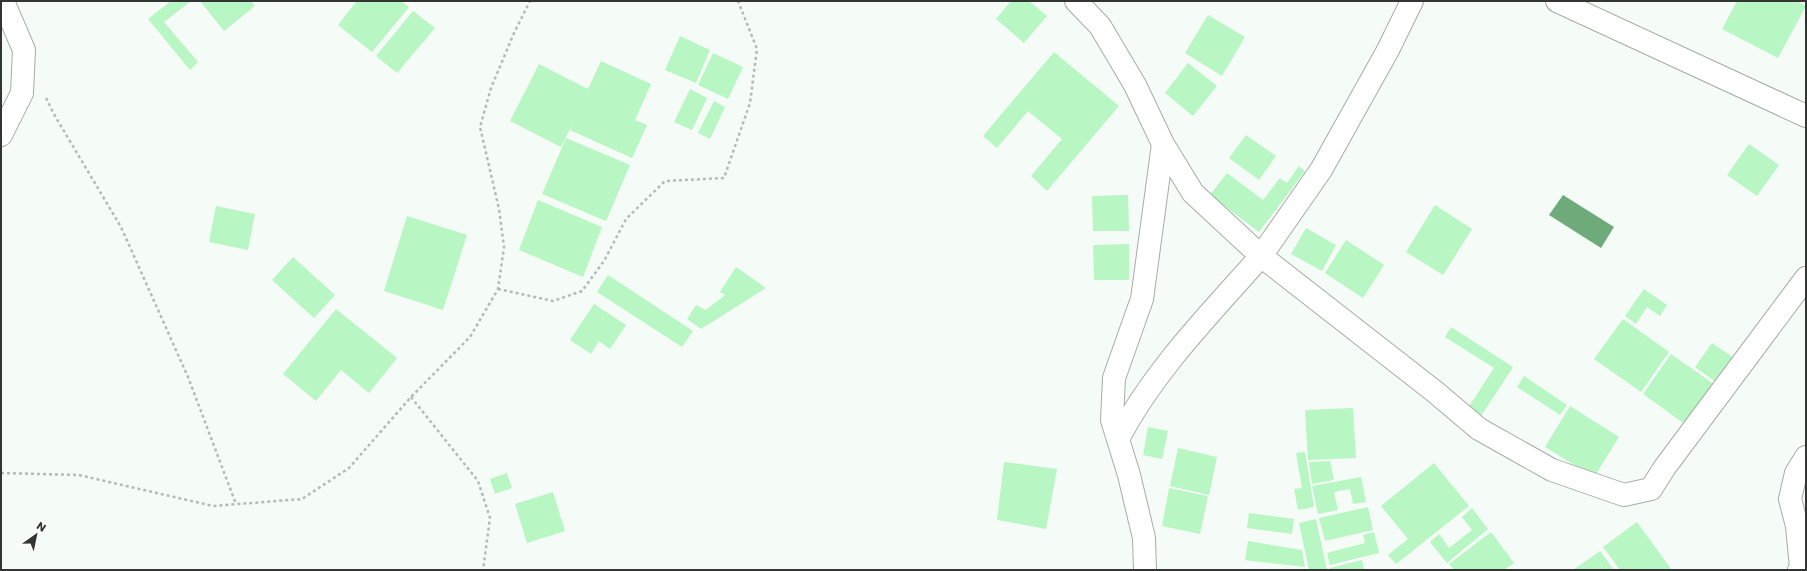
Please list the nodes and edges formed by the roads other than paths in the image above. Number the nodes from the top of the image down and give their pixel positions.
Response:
1 (3, 1) edge
2 (1076, 1) edge
3 (1412, 1) edge
4 (1557, 1) edge
5 (1806, 116) edge
6 (1, 135) edge
7 (1163, 144) junction
8 (1262, 256) junction
9 (1806, 278) edge
10 (1118, 440) junction
11 (1806, 457) edge
12 (1144, 570) edge
13 (1799, 570) edge

1 - 6 street
2 - 7 street
3 - 8 street
4 - 5 street
7 - 8 street
7 - 10 street
8 - 9 street
8 - 10 street
10 - 12 street
11 - 13 street

